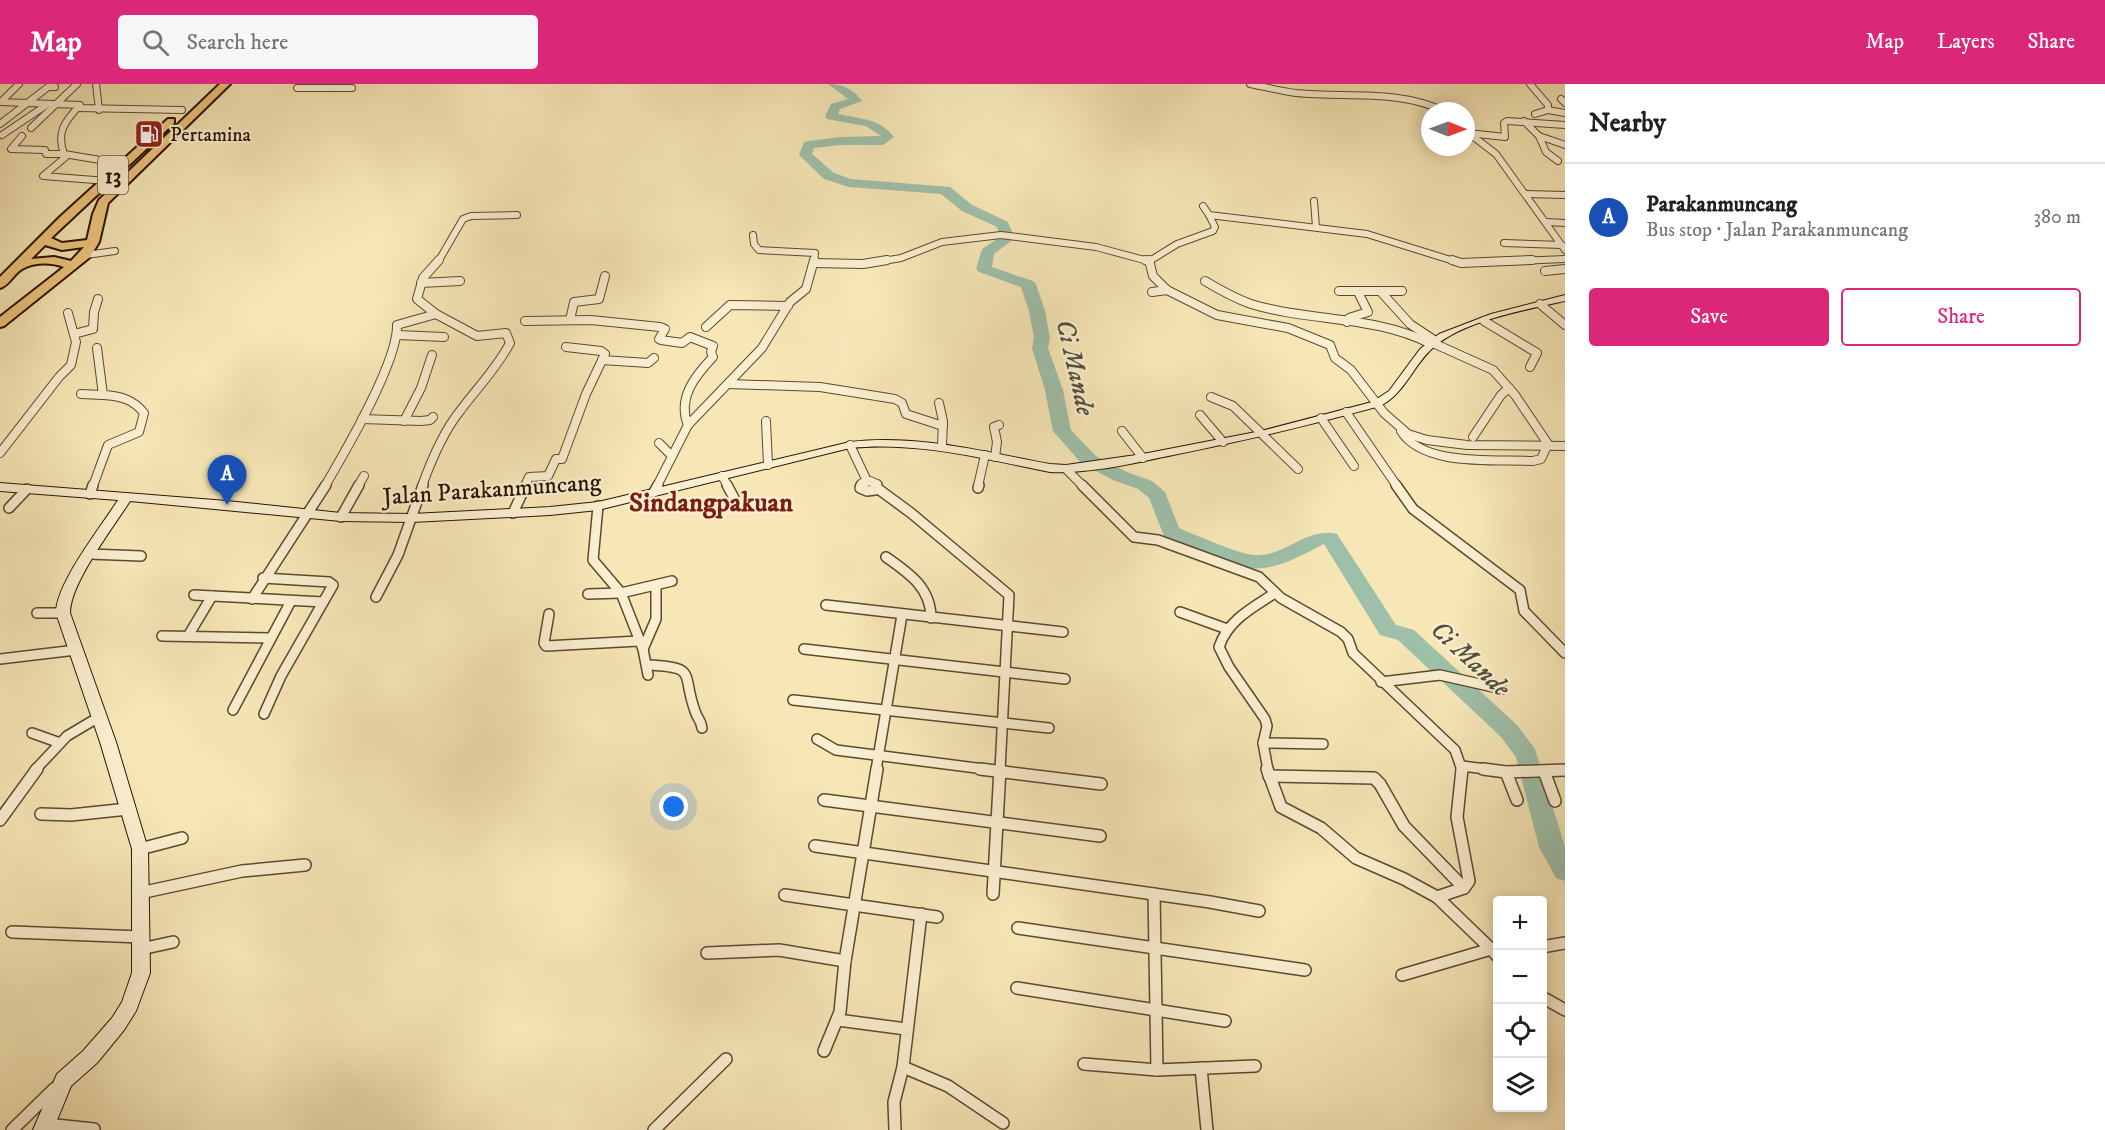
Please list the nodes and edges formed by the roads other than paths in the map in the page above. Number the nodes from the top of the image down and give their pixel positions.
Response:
1 (19, 84) edge
2 (77, 84) edge
3 (96, 84) edge
4 (210, 84) edge
5 (225, 84) edge
6 (346, 84) edge
7 (1252, 84) edge
8 (1530, 84) edge
9 (55, 87) dead end
10 (297, 88) edge
11 (28, 103) junction
12 (1421, 103) edge
13 (48, 104) junction
14 (56, 104) junction
15 (78, 108) junction
16 (99, 110) junction
17 (182, 110) junction
18 (1548, 110) junction
19 (1565, 113) edge
20 (1535, 114) dead end
21 (1524, 122) junction
22 (0, 124) edge
23 (1565, 125) edge
24 (31, 128) dead end
25 (1475, 133) edge
26 (1, 135) edge
27 (1539, 136) junction
28 (1475, 139) edge
29 (1565, 145) edge
30 (1475, 146) edge
31 (1484, 147) junction
32 (66, 154) junction
33 (1558, 161) dead end
34 (124, 164) junction
35 (107, 181) junction
36 (1526, 195) junction
37 (1565, 195) edge
38 (1314, 201) dead end
39 (1203, 206) dead end
40 (517, 215) dead end
41 (1209, 215) junction
42 (1546, 222) junction
43 (1565, 223) edge
44 (1316, 227) junction
45 (753, 235) dead end
46 (1556, 237) junction
47 (1565, 237) edge
48 (46, 240) junction
49 (93, 242) junction
50 (1504, 243) dead end
51 (1563, 247) edge
52 (115, 251) dead end
53 (86, 255) junction
54 (1565, 259) edge
55 (1148, 261) junction
56 (814, 264) junction
57 (73, 267) junction
58 (16, 268) junction
59 (1565, 269) edge
60 (1545, 271) dead end
61 (605, 276) dead end
62 (460, 281) dead end
63 (1205, 281) dead end
64 (421, 283) junction
65 (0, 284) edge
66 (1167, 290) junction
67 (1339, 291) dead end
68 (1402, 291) dead end
69 (1152, 292) dead end
70 (1358, 292) junction
71 (1381, 292) junction
72 (1565, 298) edge
73 (98, 299) dead end
74 (1540, 304) junction
75 (788, 306) junction
76 (68, 313) dead end
77 (436, 314) junction
78 (570, 320) junction
79 (525, 321) dead end
80 (1484, 321) junction
81 (1347, 322) junction
82 (0, 323) edge
83 (1565, 325) edge
84 (706, 327) dead end
85 (74, 334) junction
86 (398, 335) junction
87 (444, 337) dead end
88 (1433, 343) junction
89 (566, 347) dead end
90 (97, 348) dead end
91 (432, 355) dead end
92 (654, 358) dead end
93 (602, 360) junction
94 (1530, 367) dead end
95 (728, 384) junction
96 (1509, 388) junction
97 (81, 394) dead end
98 (103, 394) junction
99 (1211, 397) dead end
100 (939, 403) dead end
101 (1376, 404) junction
102 (1346, 412) junction
103 (1200, 415) dead end
104 (433, 417) dead end
105 (1321, 418) junction
106 (363, 419) junction
107 (404, 420) junction
108 (766, 421) dead end
109 (688, 425) junction
110 (999, 425) dead end
111 (943, 426) junction
112 (1400, 429) junction
113 (1122, 431) dead end
114 (1262, 434) junction
115 (1473, 437) dead end
116 (1565, 441) edge
117 (1223, 442) junction
118 (659, 443) dead end
119 (850, 445) junction
120 (1547, 445) junction
121 (942, 446) junction
122 (1565, 446) edge
123 (0, 453) edge
124 (671, 455) junction
125 (990, 456) junction
126 (1143, 458) junction
127 (768, 465) junction
128 (1354, 466) dead end
129 (1298, 468) dead end
130 (1066, 469) junction
131 (364, 476) dead end
132 (722, 476) junction
133 (0, 487) edge
134 (978, 488) dead end
135 (27, 489) junction
136 (654, 492) junction
137 (90, 494) junction
138 (126, 496) junction
139 (734, 498) dead end
140 (598, 506) junction
141 (9, 508) dead end
142 (513, 513) junction
143 (308, 514) junction
144 (342, 517) junction
145 (412, 518) junction
146 (90, 554) junction
147 (141, 556) dead end
148 (886, 557) dead end
149 (263, 578) junction
150 (672, 581) dead end
151 (656, 586) junction
152 (621, 592) junction
153 (1275, 593) junction
154 (588, 594) dead end
155 (194, 595) dead end
156 (212, 596) junction
157 (376, 597) dead end
158 (252, 598) junction
159 (291, 601) junction
160 (323, 602) junction
161 (826, 605) dead end
162 (1180, 612) dead end
163 (37, 613) dead end
164 (63, 613) junction
165 (549, 614) dead end
166 (902, 615) junction
167 (931, 618) junction
168 (1009, 627) junction
169 (1227, 628) junction
170 (1063, 632) dead end
171 (162, 636) dead end
172 (188, 636) junction
173 (271, 638) junction
174 (641, 645) junction
175 (804, 649) dead end
176 (76, 650) junction
177 (1565, 653) edge
178 (0, 659) edge
179 (893, 660) junction
180 (1006, 673) junction
181 (1065, 679) dead end
182 (1382, 682) junction
183 (1502, 688) dead end
184 (793, 700) dead end
185 (233, 710) dead end
186 (885, 710) junction
187 (264, 714) dead end
188 (99, 717) junction
189 (1002, 722) junction
190 (702, 728) dead end
191 (1048, 728) dead end
192 (32, 733) dead end
193 (817, 740) dead end
194 (60, 742) junction
195 (1263, 743) junction
196 (1323, 744) dead end
197 (877, 756) junction
198 (1462, 766) junction
199 (1565, 770) edge
200 (1541, 771) junction
201 (1000, 772) junction
202 (1511, 772) junction
203 (1269, 776) junction
204 (1101, 784) dead end
205 (824, 800) dead end
206 (1517, 800) dead end
207 (1556, 801) dead end
208 (870, 806) junction
209 (128, 809) junction
210 (41, 814) dead end
211 (0, 820) edge
212 (998, 822) junction
213 (1100, 836) dead end
214 (182, 838) dead end
215 (815, 846) dead end
216 (140, 849) junction
217 (863, 854) junction
218 (305, 865) dead end
219 (995, 872) junction
220 (1464, 888) junction
221 (140, 893) junction
222 (993, 894) dead end
223 (1154, 894) junction
224 (785, 895) dead end
225 (1437, 897) junction
226 (854, 905) junction
227 (1259, 911) dead end
228 (921, 914) junction
229 (937, 917) dead end
230 (1018, 927) dead end
231 (12, 932) dead end
232 (173, 942) dead end
233 (141, 943) junction
234 (1565, 943) edge
235 (1547, 945) edge
236 (1154, 948) junction
237 (1493, 950) edge
238 (1493, 952) edge
239 (707, 953) dead end
240 (845, 961) junction
241 (1305, 970) dead end
242 (1402, 975) dead end
243 (1017, 988) dead end
244 (1547, 1001) edge
245 (1156, 1009) junction
246 (1565, 1010) edge
247 (838, 1020) junction
248 (1225, 1021) dead end
249 (906, 1029) junction
250 (824, 1051) dead end
251 (726, 1059) dead end
252 (1084, 1064) dead end
253 (1255, 1066) dead end
254 (903, 1067) junction
255 (1202, 1068) junction
256 (1157, 1070) junction
257 (52, 1109) edge
258 (1003, 1123) dead end
259 (94, 1129) edge
260 (12, 1130) edge
261 (654, 1130) edge
262 (895, 1130) edge
263 (1207, 1130) edge

1 - 11 street
2 - 14 street
3 - 16 street
4 - 17 highway, 13
5 - 49 highway, 13
6 - 10 street
7 - 12 street
8 - 18 street
9 - 11 street
11 - 13 street
11 - 22 street
13 - 14 street
13 - 26 street
14 - 15 street
14 - 24 street
15 - 16 street
15 - 32 street
16 - 17 street
17 - 34 highway, 13
18 - 19 street
18 - 20 street
21 - 23 street
21 - 25 street
21 - 27 street
26 - 32 street
27 - 29 street
27 - 33 street
28 - 31 street
30 - 31 street
31 - 36 street
32 - 34 street
32 - 35 street
34 - 35 highway, 13
35 - 48 highway, 13
36 - 37 street
36 - 42 street
38 - 44 street
39 - 41 street
40 - 64 street
41 - 44 street
41 - 55 street
42 - 43 street
42 - 46 street
44 - 54 street
45 - 56 street
46 - 47 street
46 - 51 street
48 - 49 highway
48 - 58 highway, 13
49 - 53 highway, 13
50 - 51 street
52 - 53 street
53 - 57 highway, 13
55 - 56 street
55 - 66 street
56 - 75 street
57 - 58 highway
57 - 82 highway, 13
58 - 65 highway, 13
59 - 60 street
61 - 78 street
62 - 64 street
63 - 81 street
64 - 77 street
66 - 69 street
66 - 101 street
67 - 70 street
68 - 71 street
70 - 71 street
70 - 81 street
71 - 88 street
72 - 74 main road
73 - 85 street
74 - 80 main road
74 - 83 street
75 - 84 street
75 - 95 street
76 - 85 street
77 - 86 street
77 - 145 street
78 - 79 street
78 - 109 street
80 - 88 main road
80 - 94 street
81 - 88 street
85 - 123 street
86 - 87 street
86 - 106 street
88 - 96 street
88 - 101 main road
89 - 93 street
90 - 98 street
91 - 107 street
92 - 93 street
93 - 142 street
95 - 109 street
95 - 111 street
96 - 115 street
96 - 120 street
97 - 98 street
98 - 137 street
99 - 114 street
100 - 111 street
101 - 102 main road, Jalan Parakanmuncang
101 - 112 street
102 - 105 main road, Jalan Parakanmuncang
102 - 177 street
103 - 117 street
104 - 107 street
105 - 114 main road, Jalan Parakanmuncang
105 - 128 street
106 - 107 street
106 - 143 street
108 - 127 street
109 - 124 street
110 - 125 street
111 - 121 street
112 - 120 street
112 - 120 street
113 - 126 street
114 - 117 main road, Jalan Parakanmuncang
114 - 129 street
116 - 120 street
117 - 126 main road, Jalan Parakanmuncang
118 - 124 street
119 - 121 main road, Jalan Parakanmuncang
119 - 127 main road, Jalan Parakanmuncang
119 - 168 street
120 - 122 street
121 - 125 main road, Jalan Parakanmuncang
124 - 136 street
125 - 130 main road, Jalan Parakanmuncang
125 - 134 street
126 - 130 main road, Jalan Parakanmuncang
127 - 132 main road, Jalan Parakanmuncang
130 - 153 street
131 - 144 street
132 - 136 main road, Jalan Parakanmuncang
132 - 139 street
133 - 135 main road, Jalan Parakanmuncang
135 - 137 main road, Jalan Parakanmuncang
135 - 141 street
136 - 140 main road, Jalan Parakanmuncang
137 - 138 main road, Jalan Parakanmuncang
138 - 143 main road, Jalan Parakanmuncang
138 - 146 main road
140 - 142 main road, Jalan Parakanmuncang
140 - 152 street
142 - 145 main road, Jalan Parakanmuncang
143 - 144 main road, Jalan Parakanmuncang
143 - 149 street
144 - 145 main road, Jalan Parakanmuncang
145 - 157 street
146 - 147 street
146 - 164 main road
148 - 167 street
149 - 158 street
149 - 160 street
150 - 151 street
151 - 152 street
151 - 174 street
152 - 154 street
152 - 174 street
153 - 169 street
153 - 182 street
155 - 156 street
156 - 158 street
156 - 172 street
158 - 159 street
159 - 160 street
159 - 173 street
160 - 187 street
161 - 166 street
162 - 169 street
163 - 164 street
164 - 176 main road
165 - 174 street
166 - 167 street
166 - 179 street
167 - 168 street
168 - 170 street
168 - 180 street
169 - 195 street
171 - 172 street
172 - 173 street
173 - 185 street
174 - 190 street
175 - 179 street
176 - 178 street
176 - 188 main road
179 - 180 street
179 - 186 street
180 - 181 street
180 - 189 street
182 - 183 street
182 - 198 street
184 - 186 street
186 - 189 street
186 - 197 street
188 - 194 street
188 - 209 main road
189 - 191 street
189 - 201 street
192 - 194 street
193 - 197 street
194 - 211 street
195 - 196 street
195 - 203 street
197 - 201 street
197 - 208 street
198 - 202 street
198 - 220 street
199 - 200 street
200 - 202 street
200 - 207 street
201 - 204 street
201 - 212 street
202 - 206 street
203 - 220 street
203 - 225 street
205 - 208 street
208 - 212 street
208 - 217 street
209 - 210 street
209 - 216 main road
212 - 213 street
212 - 219 street
214 - 216 street
215 - 217 street
216 - 221 main road
217 - 219 street
217 - 226 street
218 - 221 street
219 - 222 street
219 - 223 street
220 - 225 street
221 - 233 main road
223 - 227 street
223 - 236 street
224 - 226 street
225 - 237 street
226 - 228 street
226 - 240 street
228 - 229 street
228 - 249 street
230 - 236 street
231 - 233 street
232 - 233 street
233 - 257 main road
234 - 235 street
236 - 241 street
236 - 245 street
238 - 242 street
239 - 240 street
240 - 247 street
243 - 245 street
244 - 246 street
245 - 248 street
245 - 256 street
247 - 249 street
247 - 250 street
249 - 254 street
251 - 261 street
252 - 256 street
253 - 255 street
254 - 258 street
254 - 262 street
255 - 256 street
255 - 263 street
257 - 259 street
257 - 260 street

